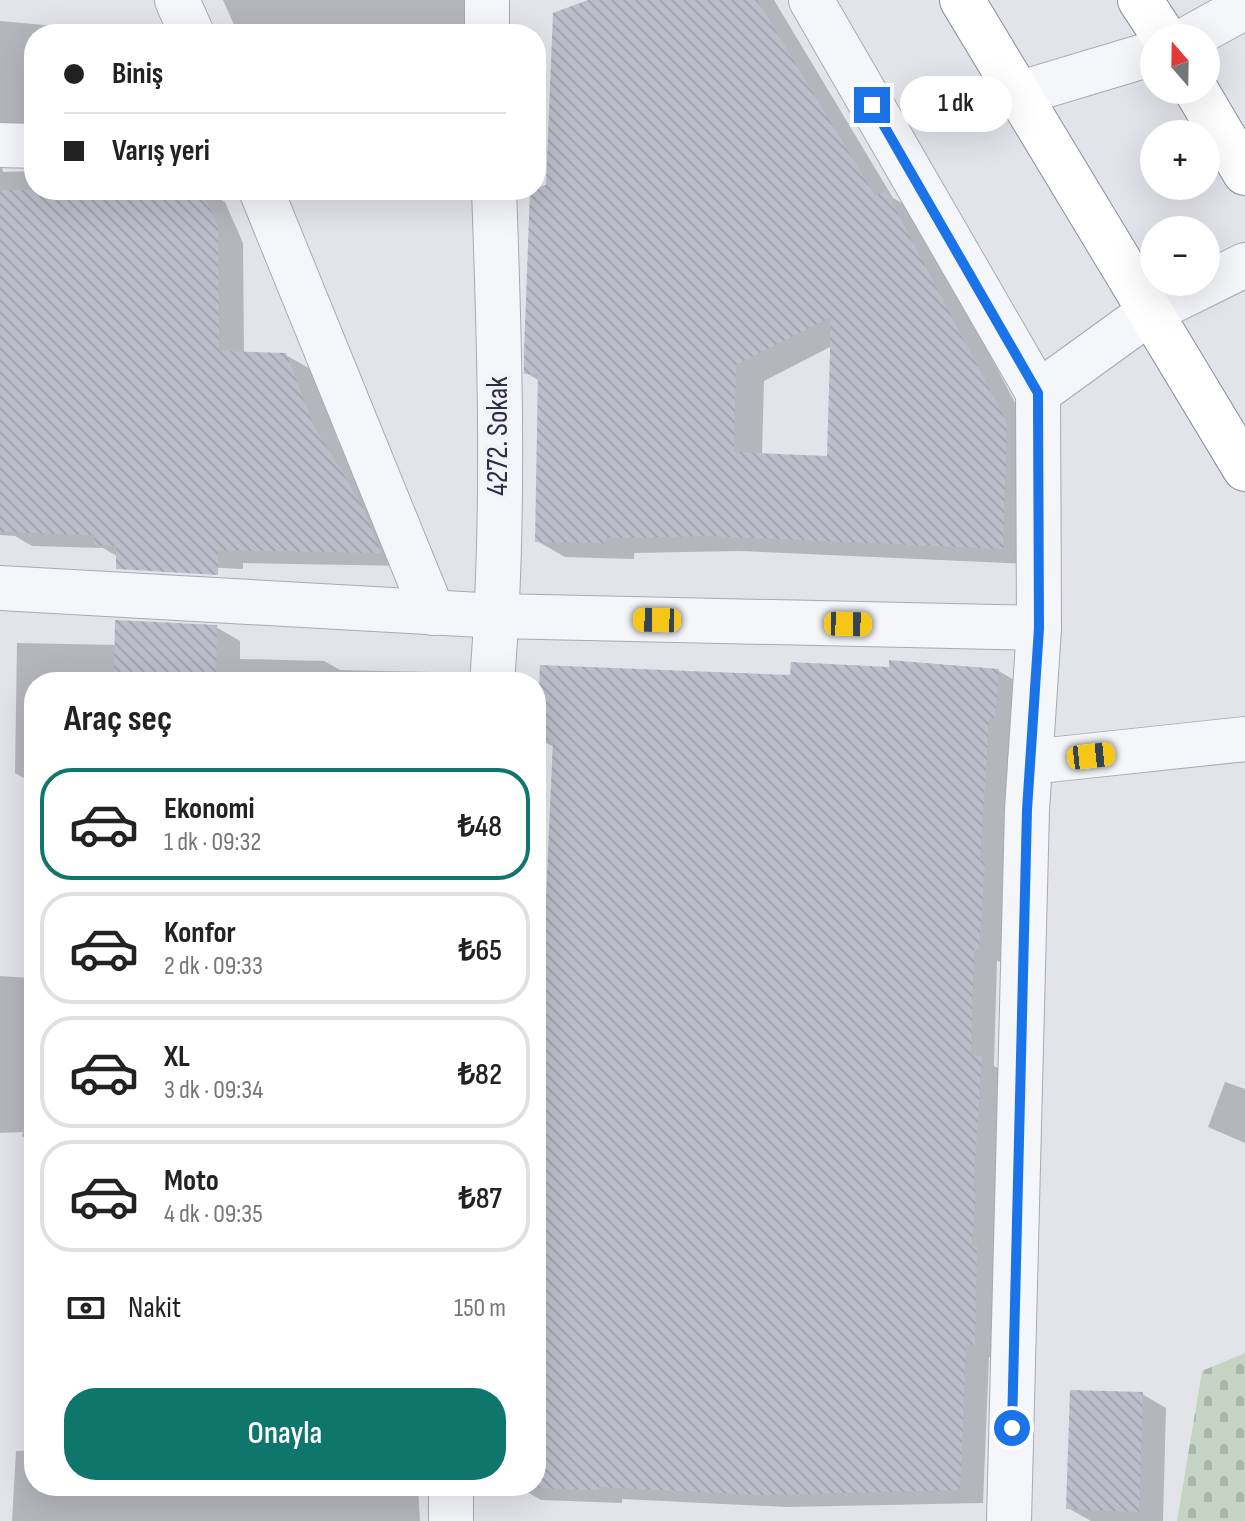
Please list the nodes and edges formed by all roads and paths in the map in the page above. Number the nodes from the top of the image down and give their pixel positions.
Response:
1 (177, 0) edge
2 (487, 0) edge
3 (811, 0) edge
4 (962, 0) edge
5 (1140, 0) edge
6 (1239, 12) edge
7 (188, 24) edge
8 (487, 24) edge
9 (1156, 24) edge
10 (1216, 24) edge
11 (1140, 57) edge
12 (1021, 93) junction
13 (1204, 104) edge
14 (0, 145) edge
15 (24, 146) edge
16 (1245, 173) edge
17 (265, 200) edge
18 (494, 200) edge
19 (1245, 265) edge
20 (1150, 312) junction
21 (1038, 393) junction
22 (1245, 469) edge
23 (0, 588) edge
24 (433, 613) junction
25 (498, 616) junction
26 (1039, 628) junction
27 (493, 672) edge
28 (1245, 739) edge
29 (1030, 762) junction
30 (451, 1496) edge
31 (451, 1521) edge
32 (1009, 1521) edge

1 - 7 street
2 - 8 street
3 - 21 street
4 - 12 highway
5 - 9 highway
6 - 10 street
11 - 12 street
12 - 20 highway
13 - 16 highway
14 - 15 street
17 - 24 street
18 - 25 street, 4272. Sokak
19 - 20 street
20 - 21 street
20 - 22 highway
21 - 26 street
23 - 24 street
24 - 25 street
25 - 26 street
25 - 27 street, 4272. Sokak
26 - 29 street
28 - 29 street
29 - 32 street
30 - 31 street

